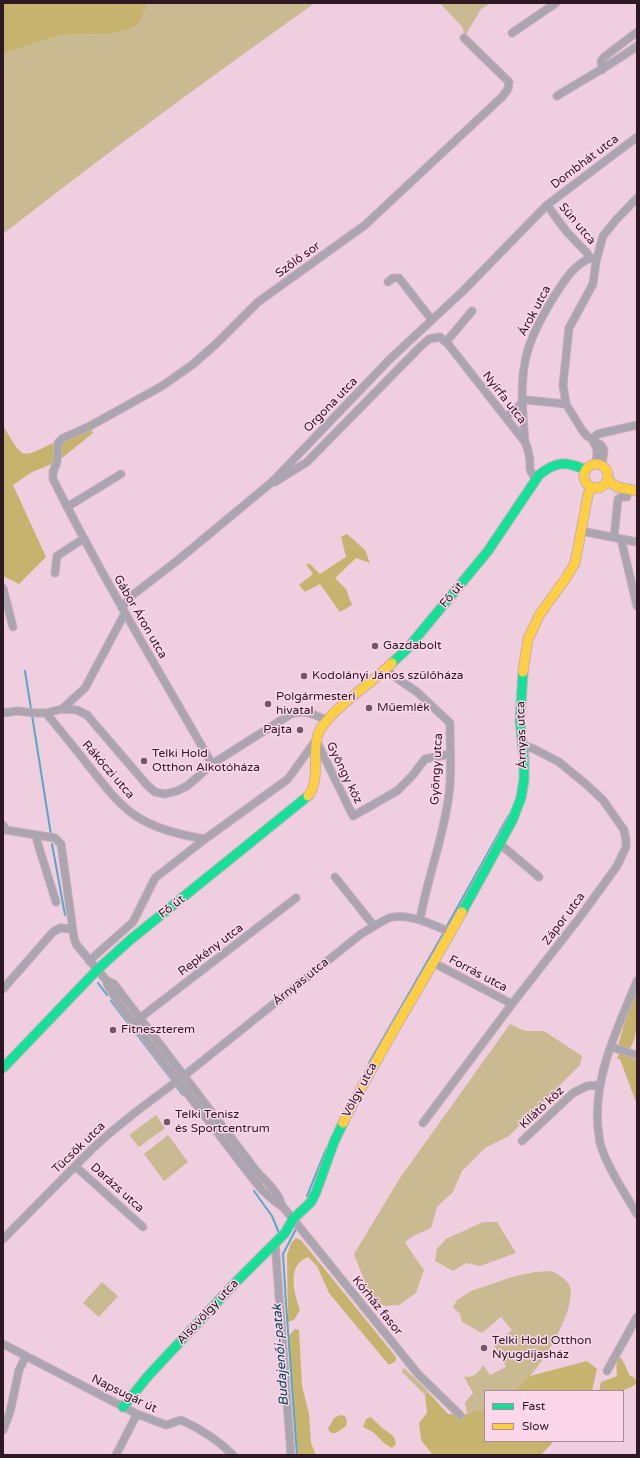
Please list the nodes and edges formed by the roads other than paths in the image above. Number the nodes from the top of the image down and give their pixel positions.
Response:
1 (556, 3) edge
2 (512, 32) dead end
3 (637, 32) edge
4 (464, 38) dead end
5 (637, 46) edge
6 (602, 70) junction
7 (557, 96) dead end
8 (637, 137) edge
9 (637, 198) edge
10 (547, 205) junction
11 (593, 260) junction
12 (388, 282) dead end
13 (472, 311) dead end
14 (432, 320) junction
15 (446, 342) junction
16 (522, 402) junction
17 (566, 404) junction
18 (506, 417) junction
19 (637, 425) edge
20 (592, 439) junction
21 (525, 442) junction
22 (599, 465) junction
23 (586, 470) junction
24 (121, 474) dead end
25 (53, 479) joint
26 (536, 479) junction
27 (607, 480) junction
28 (272, 482) junction
29 (591, 487) junction
30 (637, 491) edge
31 (627, 497) dead end
32 (67, 506) junction
33 (581, 531) junction
34 (617, 538) junction
35 (83, 539) junction
36 (637, 542) edge
37 (55, 573) dead end
38 (3, 588) edge
39 (637, 606) edge
40 (123, 611) junction
41 (13, 626) dead end
42 (385, 670) junction
43 (62, 709) junction
44 (3, 713) edge
45 (46, 713) junction
46 (327, 720) junction
47 (316, 740) junction
48 (523, 745) junction
49 (450, 754) junction
50 (212, 764) junction
51 (3, 825) edge
52 (37, 836) junction
53 (205, 839) junction
54 (500, 844) junction
55 (335, 877) dead end
56 (539, 877) dead end
57 (296, 898) dead end
58 (56, 902) dead end
59 (420, 920) junction
60 (374, 926) junction
61 (72, 929) junction
62 (450, 932) junction
63 (89, 961) junction
64 (434, 963) junction
65 (97, 970) junction
66 (637, 981) edge
67 (3, 989) edge
68 (512, 1004) junction
69 (137, 1021) junction
70 (611, 1048) junction
71 (637, 1055) edge
72 (3, 1068) edge
73 (185, 1075) junction
74 (178, 1080) junction
75 (599, 1085) junction
76 (423, 1123) dead end
77 (522, 1141) dead end
78 (75, 1166) junction
79 (255, 1175) junction
80 (637, 1214) edge
81 (293, 1219) junction
82 (143, 1227) dead end
83 (3, 1239) edge
84 (275, 1242) junction
85 (637, 1317) edge
86 (3, 1344) edge
87 (26, 1356) junction
88 (608, 1371) dead end
89 (123, 1407) junction
90 (137, 1414) junction
91 (460, 1415) dead end
92 (3, 1430) edge
93 (116, 1455) edge
94 (233, 1455) edge
95 (291, 1455) edge

1 - 2 street
3 - 6 street
4 - 25 street, Szőlő sor
5 - 6 street
6 - 7 street
8 - 10 street, Dombhát utca
9 - 11 street
10 - 11 street, Sün utca
10 - 14 street, Orgona utca
11 - 16 street, Árok utca
11 - 17 street
12 - 14 street
13 - 15 street
14 - 28 street, Orgona utca
15 - 18 street, Nyírfa utca
15 - 28 street, Nyírfa utca
16 - 17 street
16 - 18 street
16 - 21 street, Árok utca
17 - 20 street
18 - 21 street, Nyírfa utca
19 - 20 street
20 - 22 street
21 - 26 street, Nyírfa utca
22 - 23 street
22 - 27 street
23 - 26 street, Fő út
23 - 29 street
24 - 32 street
25 - 32 street, Gábor Áron utca
26 - 42 street, Fő út
27 - 29 street
27 - 30 street
28 - 40 street, Orgona utca
29 - 33 street, Árnyas utca
31 - 34 street
32 - 35 street, Gábor Áron utca
33 - 34 street
33 - 48 street, Árnyas utca
34 - 36 street
34 - 39 street
35 - 37 street
35 - 40 street, Gábor Áron utca
38 - 41 street
40 - 43 street, Orgona utca
40 - 50 street, Gábor Áron utca
42 - 46 street, Fő út
42 - 49 street, Gyöngy utca
43 - 45 street
43 - 50 street
44 - 45 street
45 - 53 street, Rákóczi utca
46 - 47 street, Fő út
46 - 50 street
47 - 49 street, Gyöngy köz
47 - 53 street, Fő út
47 - 65 street, Fő út
48 - 54 street, Árnyas utca
48 - 68 street, Zápor utca
49 - 59 street, Gyöngy utca
51 - 52 street
52 - 58 street
52 - 61 street
53 - 63 street, Fő út
54 - 56 street
54 - 62 street, Árnyas utca
55 - 60 street
57 - 69 street, Repkény utca
59 - 60 street, Árnyas utca
59 - 62 street, Árnyas utca
60 - 73 street, Árnyas utca
61 - 63 street
61 - 67 street
62 - 64 street, Árnyas utca
63 - 65 street
64 - 68 street, Forrás utca
64 - 81 street, Völgy utca
65 - 69 street, Kórház fasor
65 - 72 street, Fő út
66 - 70 street
68 - 76 street, Zápor utca
69 - 73 street, Kórház fasor
69 - 74 street, Kórház fasor
70 - 71 street
70 - 75 street
73 - 74 street, Árnyas utca
73 - 79 street, Kórház fasor
74 - 78 street, Tücsök utca
74 - 79 street, Kórház fasor
75 - 77 street, Kilátó köz
75 - 80 street
78 - 82 street, Darázs utca
78 - 83 street, Tücsök utca
79 - 81 street, Kórház fasor
81 - 84 street, Alsóvölgy utca
81 - 91 street, Kórház fasor
84 - 89 street, Alsóvölgy utca
84 - 95 street
85 - 88 street
86 - 87 street, Napsugár út
87 - 89 street, Napsugár út
87 - 92 street
89 - 90 street, Napsugár út
90 - 93 street
90 - 94 street, Napsugár út

